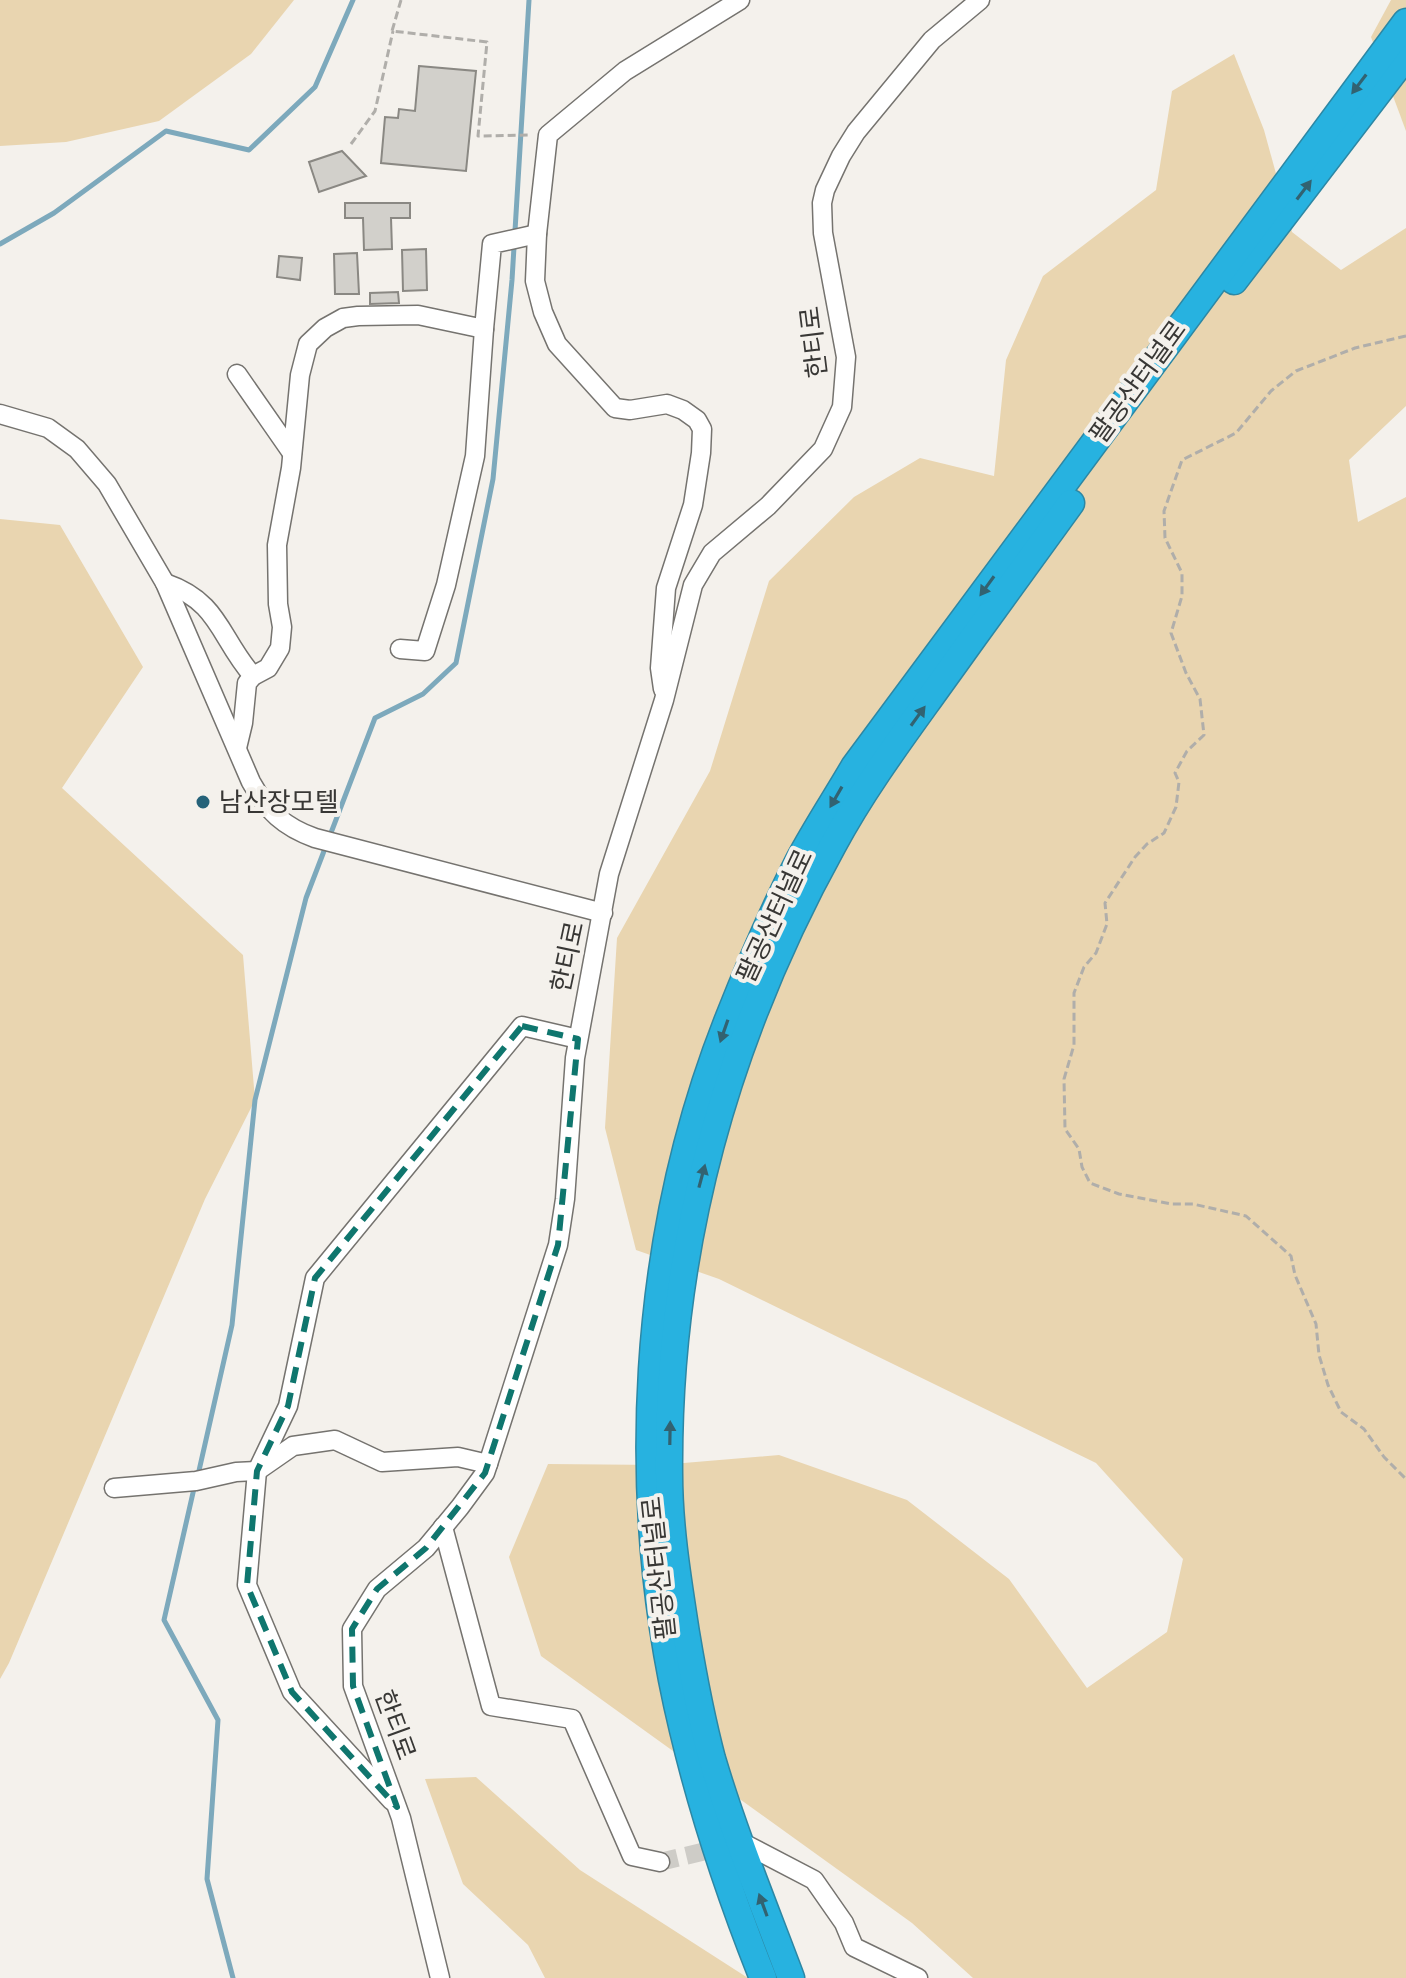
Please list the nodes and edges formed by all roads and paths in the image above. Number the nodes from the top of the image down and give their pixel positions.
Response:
1 (401, 0) edge
2 (740, 0) edge
3 (980, 0) edge
4 (1406, 22) edge
5 (394, 23) junction
6 (1406, 56) edge
7 (548, 135) junction
8 (351, 144) dead end
9 (537, 234) junction
10 (484, 329) junction
11 (1406, 336) edge
12 (237, 374) dead end
13 (0, 414) edge
14 (292, 453) junction
15 (165, 583) junction
16 (400, 649) dead end
17 (253, 676) junction
18 (664, 700) junction
19 (237, 748) junction
20 (603, 913) junction
21 (578, 1039) junction
22 (488, 1464) junction
23 (257, 1471) junction
24 (1406, 1479) edge
25 (114, 1488) dead end
26 (443, 1527) junction
27 (397, 1807) junction
28 (743, 1843) tunnel mouth
29 (660, 1862) tunnel mouth
30 (440, 1978) edge
31 (763, 1978) edge
32 (791, 1978) edge
33 (918, 1978) edge

1 - 5 path
2 - 7 street
3 - 18 street, 한티로
4 -> 31 highway, 팔공산터널로
5 - 7 path
5 - 8 path
32 -> 6 highway, 팔공산터널로
7 - 9 street
9 - 10 street
9 - 18 street
10 - 14 street
10 - 16 street
11 - 24 path
12 - 14 street
13 - 15 street
14 - 17 street
15 - 17 street
15 - 19 street
17 - 19 street
18 - 20 street, 한티로
19 - 20 street
20 - 21 street, 한티로
21 - 22 street, 한티로
21 - 23 street
22 - 23 street
22 - 26 street, 한티로
23 - 25 street
23 - 27 street
26 - 27 street, 한티로
26 - 29 street
27 - 30 street, 한티로
28 - 33 street

